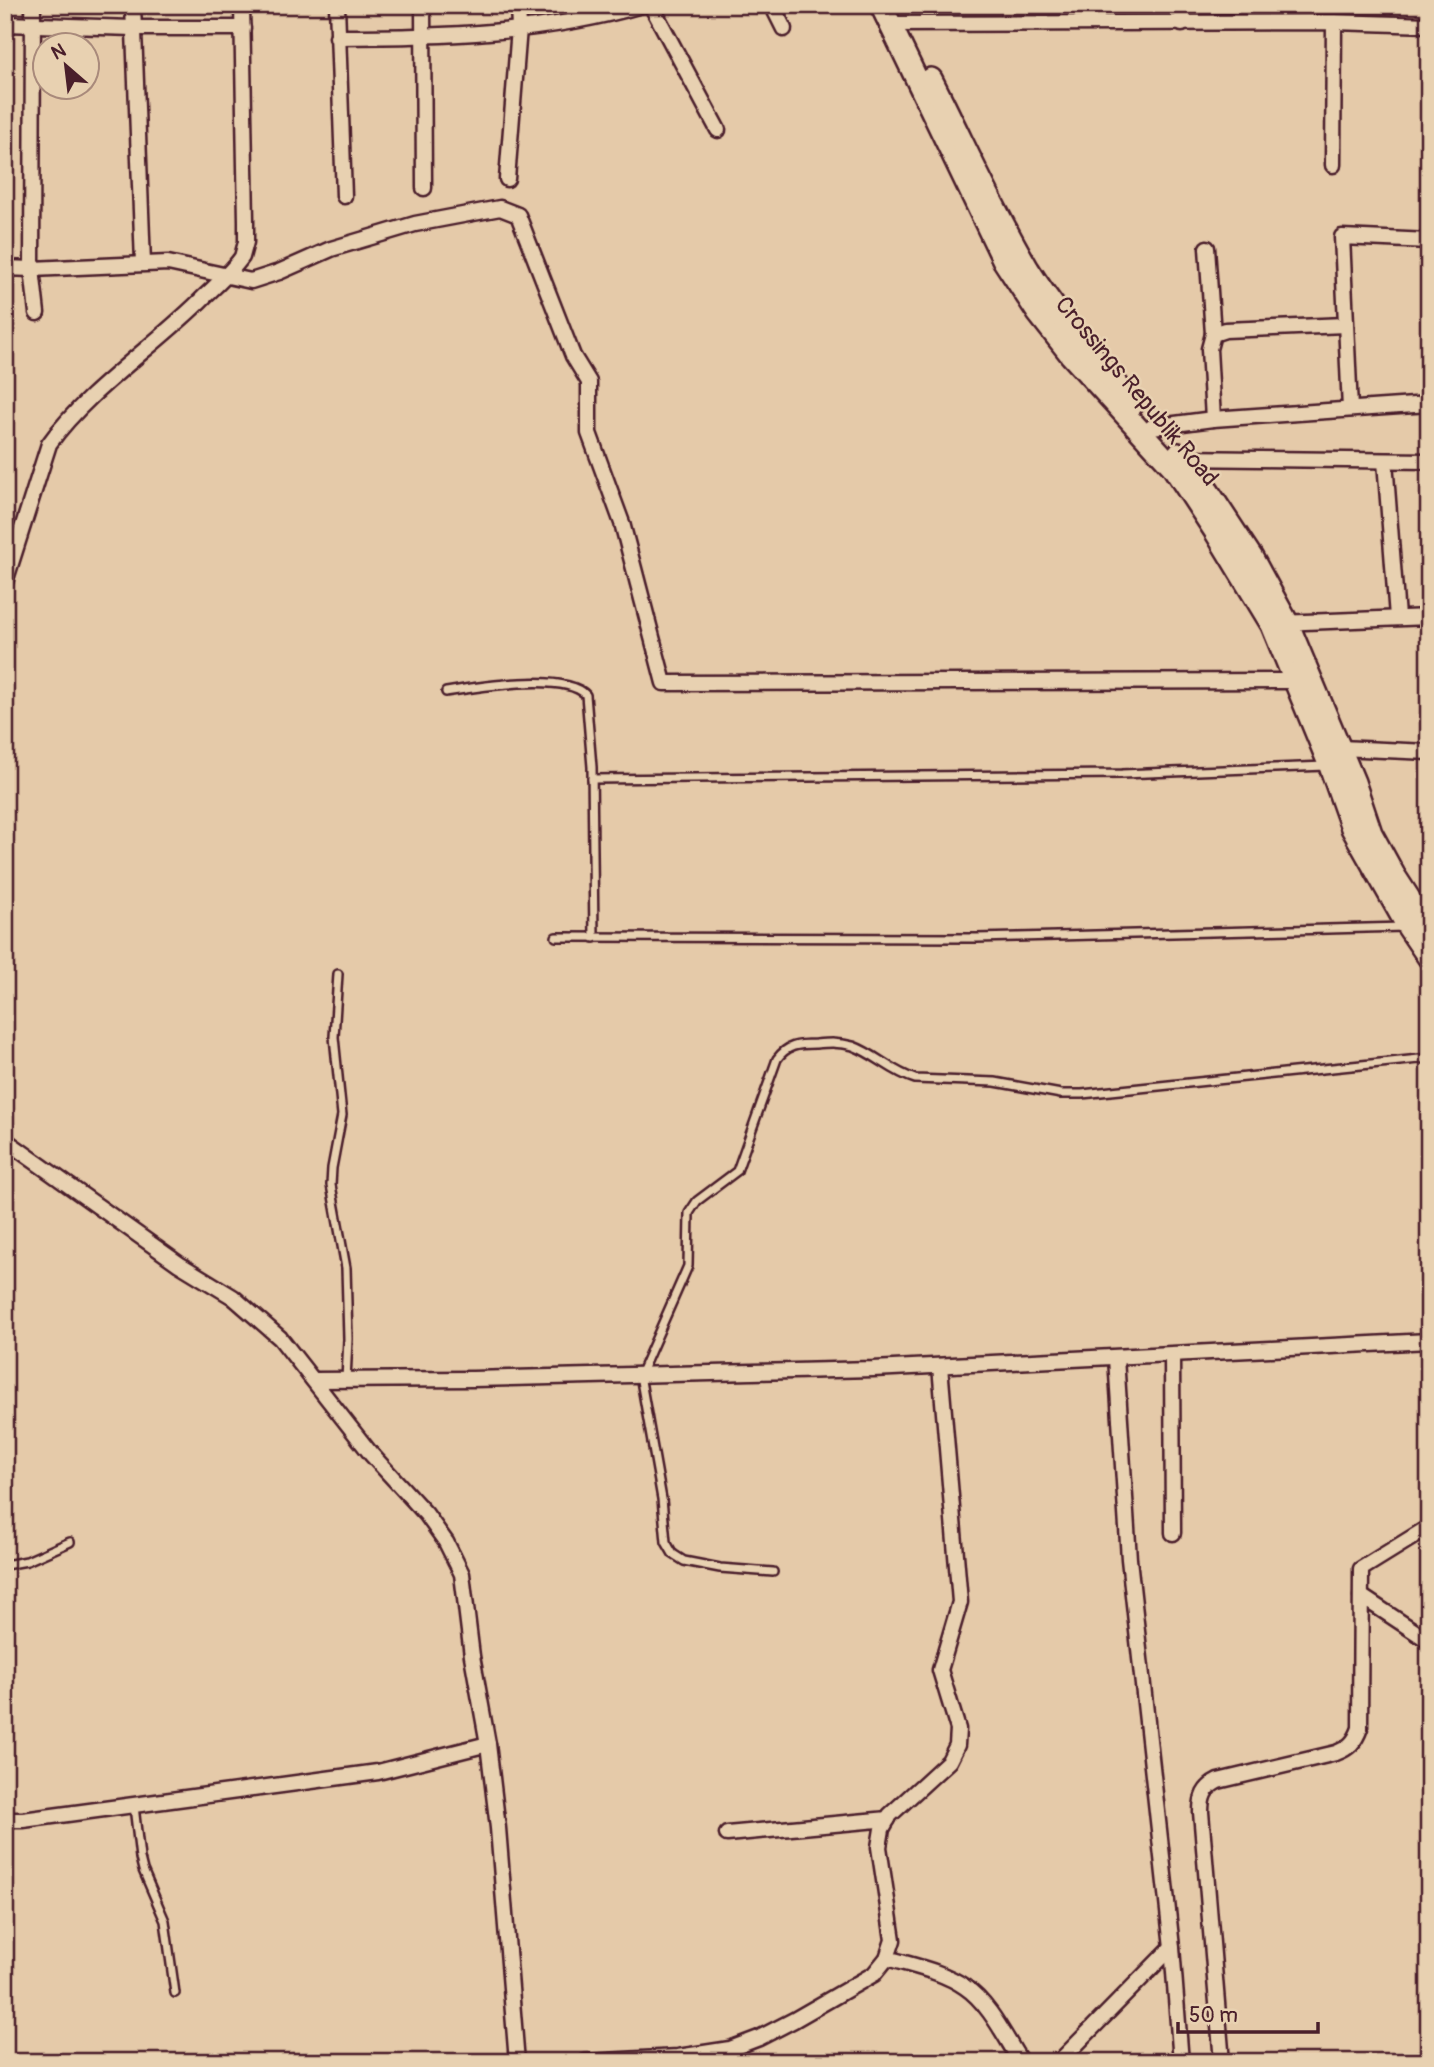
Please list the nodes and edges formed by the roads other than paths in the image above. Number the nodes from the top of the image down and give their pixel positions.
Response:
1 (33, 5) edge
2 (133, 5) edge
3 (242, 5) edge
4 (337, 5) edge
5 (423, 5) edge
6 (518, 5) edge
7 (642, 5) edge
8 (652, 5) edge
9 (772, 5) edge
10 (1182, 5) edge
11 (892, 15) edge
12 (1335, 22) junction
13 (34, 23) junction
14 (5, 24) edge
15 (1182, 24) junction
16 (1429, 25) edge
17 (133, 28) junction
18 (243, 29) junction
19 (519, 29) junction
20 (784, 29) dead end
21 (337, 37) junction
22 (424, 37) junction
23 (718, 130) dead end
24 (1333, 165) dead end
25 (507, 179) dead end
26 (424, 188) dead end
27 (344, 196) dead end
28 (1429, 241) edge
29 (1207, 248) dead end
30 (143, 263) junction
31 (5, 268) edge
32 (33, 269) junction
33 (226, 275) junction
34 (37, 313) dead end
35 (1345, 325) junction
36 (1213, 334) junction
37 (1429, 404) edge
38 (1350, 409) junction
39 (1213, 419) junction
40 (1152, 427) junction
41 (1181, 458) junction
42 (1385, 461) junction
43 (1429, 461) edge
44 (5, 582) edge
45 (1396, 617) junction
46 (1429, 617) edge
47 (1280, 623) junction
48 (1295, 681) junction
49 (446, 692) dead end
50 (1429, 752) edge
51 (1335, 757) junction
52 (592, 779) junction
53 (1418, 928) edge
54 (556, 937) dead end
55 (594, 938) junction
56 (1429, 958) edge
57 (338, 974) dead end
58 (1429, 1058) edge
59 (5, 1140) edge
60 (1429, 1341) edge
61 (1172, 1354) junction
62 (1116, 1357) junction
63 (940, 1366) junction
64 (640, 1375) junction
65 (315, 1380) junction
66 (346, 1380) junction
67 (1429, 1527) edge
68 (1173, 1533) dead end
69 (70, 1542) dead end
70 (5, 1565) edge
71 (773, 1573) dead end
72 (1361, 1596) junction
73 (1429, 1641) edge
74 (488, 1744) junction
75 (134, 1805) junction
76 (888, 1819) junction
77 (5, 1820) edge
78 (727, 1834) dead end
79 (1172, 1947) junction
80 (887, 1958) junction
81 (175, 1993) dead end
82 (1429, 2059) edge
83 (517, 2062) edge
84 (585, 2062) edge
85 (1021, 2062) edge
86 (1059, 2062) edge
87 (1181, 2062) edge
88 (1222, 2062) edge
89 (1405, 2062) edge

1 - 13 street
2 - 17 street
3 - 18 street
4 - 21 street
5 - 22 street
6 - 19 street
7 - 19 street
8 - 23 street
9 - 20 street
10 - 15 street
11 - 15 street
11 - 40 street
11 - 47 street, Crossings Republik Road
12 - 15 street
12 - 16 street
12 - 24 street
13 - 14 street
13 - 17 street
13 - 32 street
17 - 18 street
17 - 30 street
18 - 33 street
19 - 22 street
19 - 25 street
21 - 22 street
21 - 27 street
22 - 26 street
28 - 35 street
29 - 36 street
30 - 32 street
30 - 33 street
31 - 32 street
32 - 34 street
33 - 44 street
33 - 48 street
35 - 36 street
35 - 38 street
36 - 39 street
37 - 38 street
38 - 39 street
39 - 40 street
40 - 41 street
41 - 42 street
41 - 47 street
42 - 43 street
42 - 45 street
45 - 46 street
45 - 47 street
47 - 48 street, Crossings Republik Road
47 - 51 street
48 - 51 street, Crossings Republik Road
49 - 52 lane
50 - 51 street
51 - 52 lane
51 - 53 street
52 - 55 lane
53 - 55 lane
53 - 56 street
54 - 55 lane
57 - 66 lane
58 - 64 lane
59 - 65 street
60 - 61 street
61 - 62 street
61 - 68 street
62 - 63 street
62 - 79 street
63 - 64 street
63 - 76 street
64 - 66 street
64 - 71 lane
65 - 66 street
65 - 74 street
67 - 72 street
69 - 70 lane
72 - 73 street
72 - 88 street
74 - 75 street
74 - 83 street
75 - 77 street
75 - 81 lane
76 - 78 street
76 - 80 street
79 - 86 street
79 - 87 street
80 - 84 street
80 - 85 street
82 - 89 street

